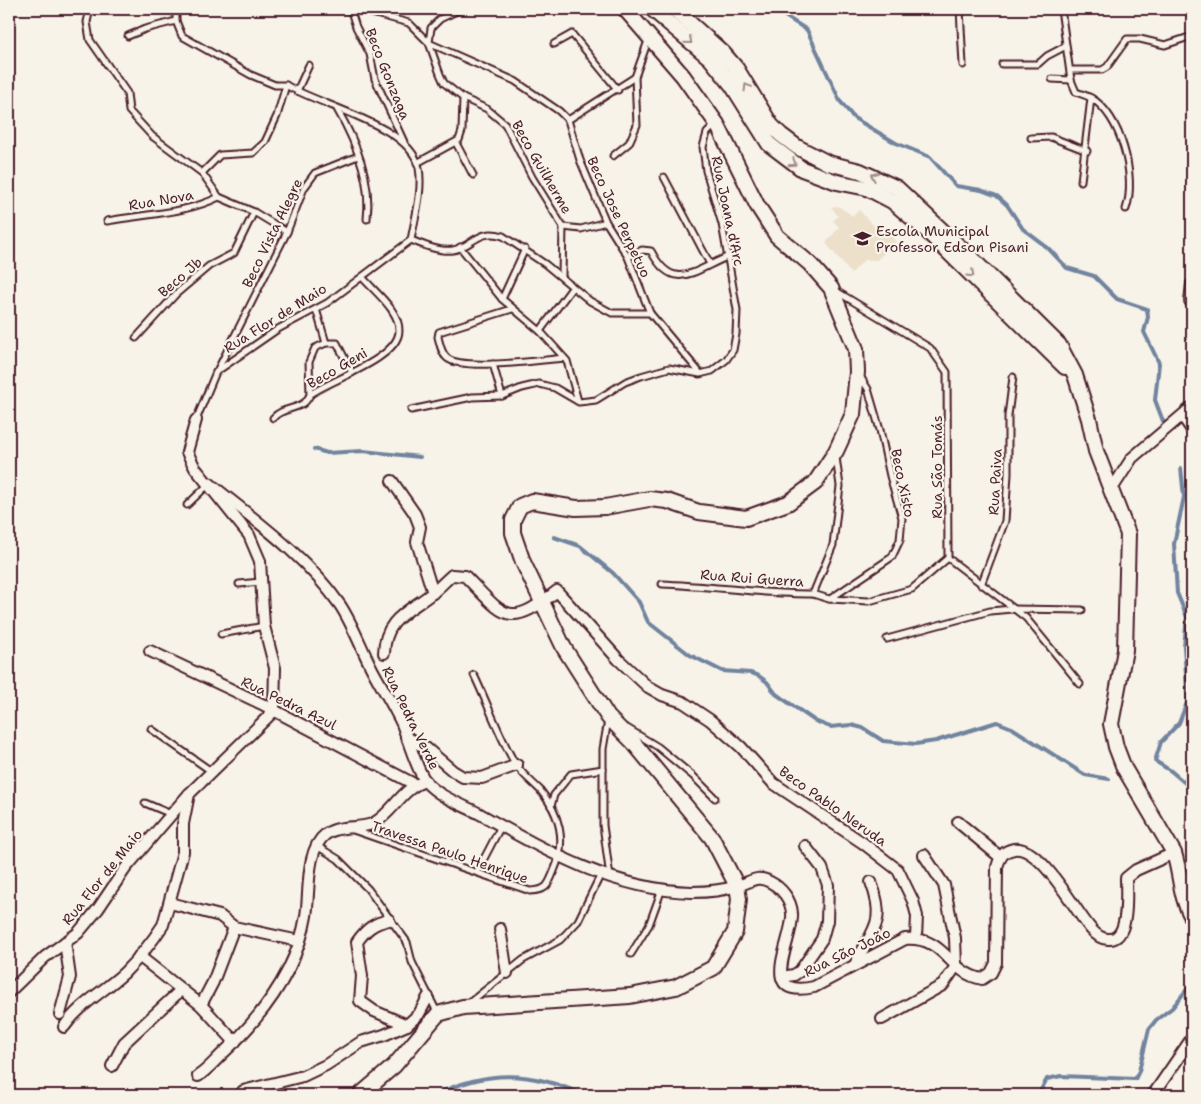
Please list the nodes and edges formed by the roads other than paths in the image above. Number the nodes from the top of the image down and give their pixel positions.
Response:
1 (90, 9) edge
2 (176, 9) edge
3 (339, 9) edge
4 (461, 9) edge
5 (625, 9) edge
6 (652, 9) edge
7 (674, 9) edge
8 (960, 9) edge
9 (1061, 9) edge
10 (352, 11) junction
11 (176, 21) junction
12 (128, 36) dead end
13 (650, 36) junction
14 (1192, 36) edge
15 (429, 43) junction
16 (554, 44) dead end
17 (1066, 46) junction
18 (1002, 64) dead end
19 (309, 65) dead end
20 (963, 65) dead end
21 (1070, 70) junction
22 (635, 78) junction
23 (1052, 79) dead end
24 (1071, 80) junction
25 (286, 85) junction
26 (618, 90) junction
27 (297, 91) junction
28 (463, 98) junction
29 (1091, 98) junction
30 (336, 108) junction
31 (568, 120) junction
32 (716, 124) junction
33 (1032, 138) dead end
34 (456, 142) junction
35 (405, 144) junction
36 (1087, 151) junction
37 (358, 156) junction
38 (613, 156) dead end
39 (417, 163) junction
40 (202, 173) junction
41 (473, 175) dead end
42 (664, 177) dead end
43 (1081, 182) dead end
44 (219, 197) junction
45 (1126, 209) dead end
46 (254, 212) junction
47 (368, 219) dead end
48 (107, 221) dead end
49 (606, 222) junction
50 (563, 227) junction
51 (287, 232) junction
52 (411, 240) junction
53 (460, 246) junction
54 (525, 249) junction
55 (628, 257) junction
56 (728, 257) junction
57 (710, 264) junction
58 (562, 276) junction
59 (363, 278) junction
60 (1192, 284) edge
61 (572, 288) junction
62 (831, 288) junction
63 (502, 299) junction
64 (1192, 303) edge
65 (316, 308) junction
66 (512, 309) junction
67 (650, 313) junction
68 (540, 331) junction
69 (136, 338) dead end
70 (326, 343) junction
71 (1055, 349) junction
72 (564, 358) junction
73 (493, 364) junction
74 (216, 372) junction
75 (857, 372) junction
76 (352, 373) junction
77 (700, 374) junction
78 (1013, 377) dead end
79 (310, 395) junction
80 (502, 396) junction
81 (579, 402) junction
82 (1192, 407) edge
83 (411, 410) dead end
84 (273, 418) dead end
85 (1182, 418) junction
86 (196, 420) joint
87 (1192, 430) edge
88 (836, 451) junction
89 (392, 481) dead end
90 (209, 483) junction
91 (1112, 489) junction
92 (187, 504) dead end
93 (948, 558) junction
94 (261, 582) junction
95 (239, 584) dead end
96 (662, 584) dead end
97 (981, 585) junction
98 (432, 593) junction
99 (813, 594) junction
100 (829, 599) junction
101 (544, 602) junction
102 (1012, 608) junction
103 (1082, 610) dead end
104 (264, 626) junction
105 (221, 634) dead end
106 (887, 639) dead end
107 (150, 651) dead end
108 (384, 653) dead end
109 (474, 675) dead end
110 (1080, 684) dead end
111 (274, 711) junction
112 (608, 717) junction
113 (150, 729) dead end
114 (406, 737) junction
115 (516, 766) junction
116 (603, 769) junction
117 (212, 772) junction
118 (426, 781) junction
119 (414, 784) junction
120 (189, 794) junction
121 (715, 798) dead end
122 (145, 803) dead end
123 (551, 806) junction
124 (171, 814) junction
125 (958, 822) dead end
126 (501, 826) junction
127 (344, 827) junction
128 (316, 845) junction
129 (805, 846) dead end
130 (1174, 853) junction
131 (924, 854) dead end
132 (1000, 857) junction
133 (560, 858) junction
134 (477, 872) junction
135 (606, 876) junction
136 (871, 882) dead end
137 (737, 886) junction
138 (662, 888) junction
139 (170, 903) junction
140 (1192, 917) edge
141 (389, 920) junction
142 (234, 927) junction
143 (500, 929) dead end
144 (916, 938) junction
145 (299, 941) junction
146 (65, 942) junction
147 (631, 954) dead end
148 (139, 956) junction
149 (855, 965) junction
150 (956, 966) junction
151 (507, 973) junction
152 (782, 977) junction
153 (181, 990) junction
154 (9, 992) edge
155 (428, 997) junction
156 (201, 1005) junction
157 (463, 1007) junction
158 (60, 1014) dead end
159 (438, 1014) junction
160 (882, 1019) dead end
161 (407, 1025) junction
162 (64, 1028) dead end
163 (1192, 1040) edge
164 (235, 1042) junction
165 (112, 1066) dead end
166 (198, 1076) dead end
167 (243, 1091) dead end
168 (360, 1095) edge
169 (1153, 1095) edge

1 - 40 lane
2 - 11 lane
3 - 10 lane
4 - 15 lane
5 - 13 street
6 -> 71 street
71 -> 7 street
8 - 20 lane
9 - 17 lane
10 - 15 lane
10 - 35 lane, Beco Gonzaga
11 - 12 lane
11 - 25 lane
13 - 22 lane
13 - 32 street
14 - 21 lane
15 - 28 lane, Beco Guilherme
15 - 31 lane
16 - 26 lane
17 - 18 lane
17 - 21 lane
19 - 27 lane
21 - 24 lane
22 - 26 lane
22 - 38 lane
23 - 24 lane
24 - 29 lane
25 - 27 lane
25 - 40 lane
26 - 31 lane
27 - 30 lane
28 - 34 lane
28 - 50 lane, Beco Guilherme
29 - 36 lane
29 - 45 lane
30 - 35 lane
30 - 37 lane
31 - 49 lane, Beco Jose Perpetuo
32 - 56 lane, Rua Joana d'Arc
32 - 62 street
33 - 36 lane
34 - 39 lane
34 - 41 lane
35 - 39 lane
36 - 43 lane
37 - 47 lane
37 - 51 lane, Beco Vista Alegre
39 - 52 lane
40 - 44 lane
42 - 57 lane
44 - 46 lane
44 - 48 lane, Rua Nova
46 - 51 lane
46 - 69 lane, Beco Jb
49 - 50 lane
49 - 55 lane, Beco Jose Perpetuo
50 - 58 lane, Beco Guilherme
51 - 74 lane, Beco Vista Alegre
52 - 53 lane
52 - 59 lane, Rua Flor de Maio
53 - 54 lane
53 - 63 lane
54 - 58 lane
54 - 63 lane
55 - 57 lane
55 - 67 lane, Beco Jose Perpetuo
56 - 57 lane
56 - 77 lane, Rua Joana d'Arc
58 - 61 lane
59 - 65 lane, Rua Flor de Maio
59 - 76 lane, Beco Geni
60 - 64 street
61 - 67 lane
61 - 68 lane
62 - 75 street
62 - 93 lane, Rua São Tomás
63 - 66 lane
65 - 70 lane
65 - 74 lane, Rua Flor de Maio
66 - 68 lane
66 - 73 lane
67 - 77 lane, Beco Jose Perpetuo
68 - 72 lane
70 - 76 lane
70 - 79 lane
71 - 91 street
72 - 73 lane
72 - 81 lane
73 - 80 lane
74 - 86 lane, Rua Flor de Maio
75 - 88 street
75 - 100 lane, Beco Xisto
76 - 79 lane, Beco Geni
77 - 81 lane
78 - 97 lane, Rua Paiva
79 - 84 lane, Beco Geni
80 - 81 lane
80 - 83 lane
82 - 85 street
85 - 87 street
85 - 91 street
86 - 90 street, Rua Flor de Maio
88 - 99 lane, Rua Rui Guerra
88 - 101 street
89 - 98 street
90 - 92 lane
90 - 94 street, Rua Flor de Maio
90 - 114 street, Rua Pedra Verde
91 - 130 street
93 - 97 lane
93 - 100 lane
94 - 95 lane
94 - 104 street, Rua Flor de Maio
96 - 99 lane, Rua Rui Guerra
97 - 102 lane
98 - 101 street
98 - 108 street
99 - 100 lane
101 - 112 street
101 - 144 street, Beco Pablo Neruda
102 - 103 lane
102 - 106 lane
102 - 110 lane
104 - 105 lane
104 - 111 street, Rua Flor de Maio
107 - 111 street, Rua Pedra Azul
109 - 115 lane
111 - 117 street, Rua Flor de Maio
111 - 119 street, Rua Pedra Azul
112 - 116 lane
112 - 121 lane
112 - 137 street
113 - 117 lane
114 - 115 street
114 - 118 street, Rua Pedra Verde
115 - 123 lane
116 - 123 lane
116 - 135 lane
117 - 120 street, Rua Flor de Maio
118 - 119 street
118 - 126 street, Rua Pedra Verde
119 - 127 street
120 - 124 street, Rua Flor de Maio
120 - 139 street
122 - 124 lane
123 - 133 lane
124 - 146 street, Rua Flor de Maio
125 - 132 street
126 - 133 street, Rua Pedra Verde
126 - 134 lane
127 - 128 street
127 - 134 lane, Travessa Paulo Henrique
128 - 141 lane
128 - 145 street
129 - 152 street
130 - 132 street
130 - 140 street
131 - 150 street
132 - 150 street
133 - 134 lane, Travessa Paulo Henrique
133 - 135 street, Rua Pedra Verde
135 - 138 street, Rua Pedra Verde
135 - 151 lane
136 - 149 street
137 - 138 street, Rua Pedra Verde
137 - 152 street, Rua São João
137 - 157 street
138 - 147 lane
139 - 142 street
139 - 148 street
141 - 155 lane
141 - 161 street
142 - 145 street
142 - 156 street
143 - 151 street
144 - 149 street, Rua São João
144 - 150 street
145 - 164 street
146 - 154 street, Rua Flor de Maio
146 - 158 street
148 - 153 street
148 - 162 street
149 - 152 street, Rua São João
150 - 160 street
151 - 157 lane
153 - 156 street
153 - 165 street
155 - 159 lane
155 - 161 street
156 - 164 street
157 - 159 street
159 - 168 street
161 - 167 street
163 - 169 street
164 - 166 street

